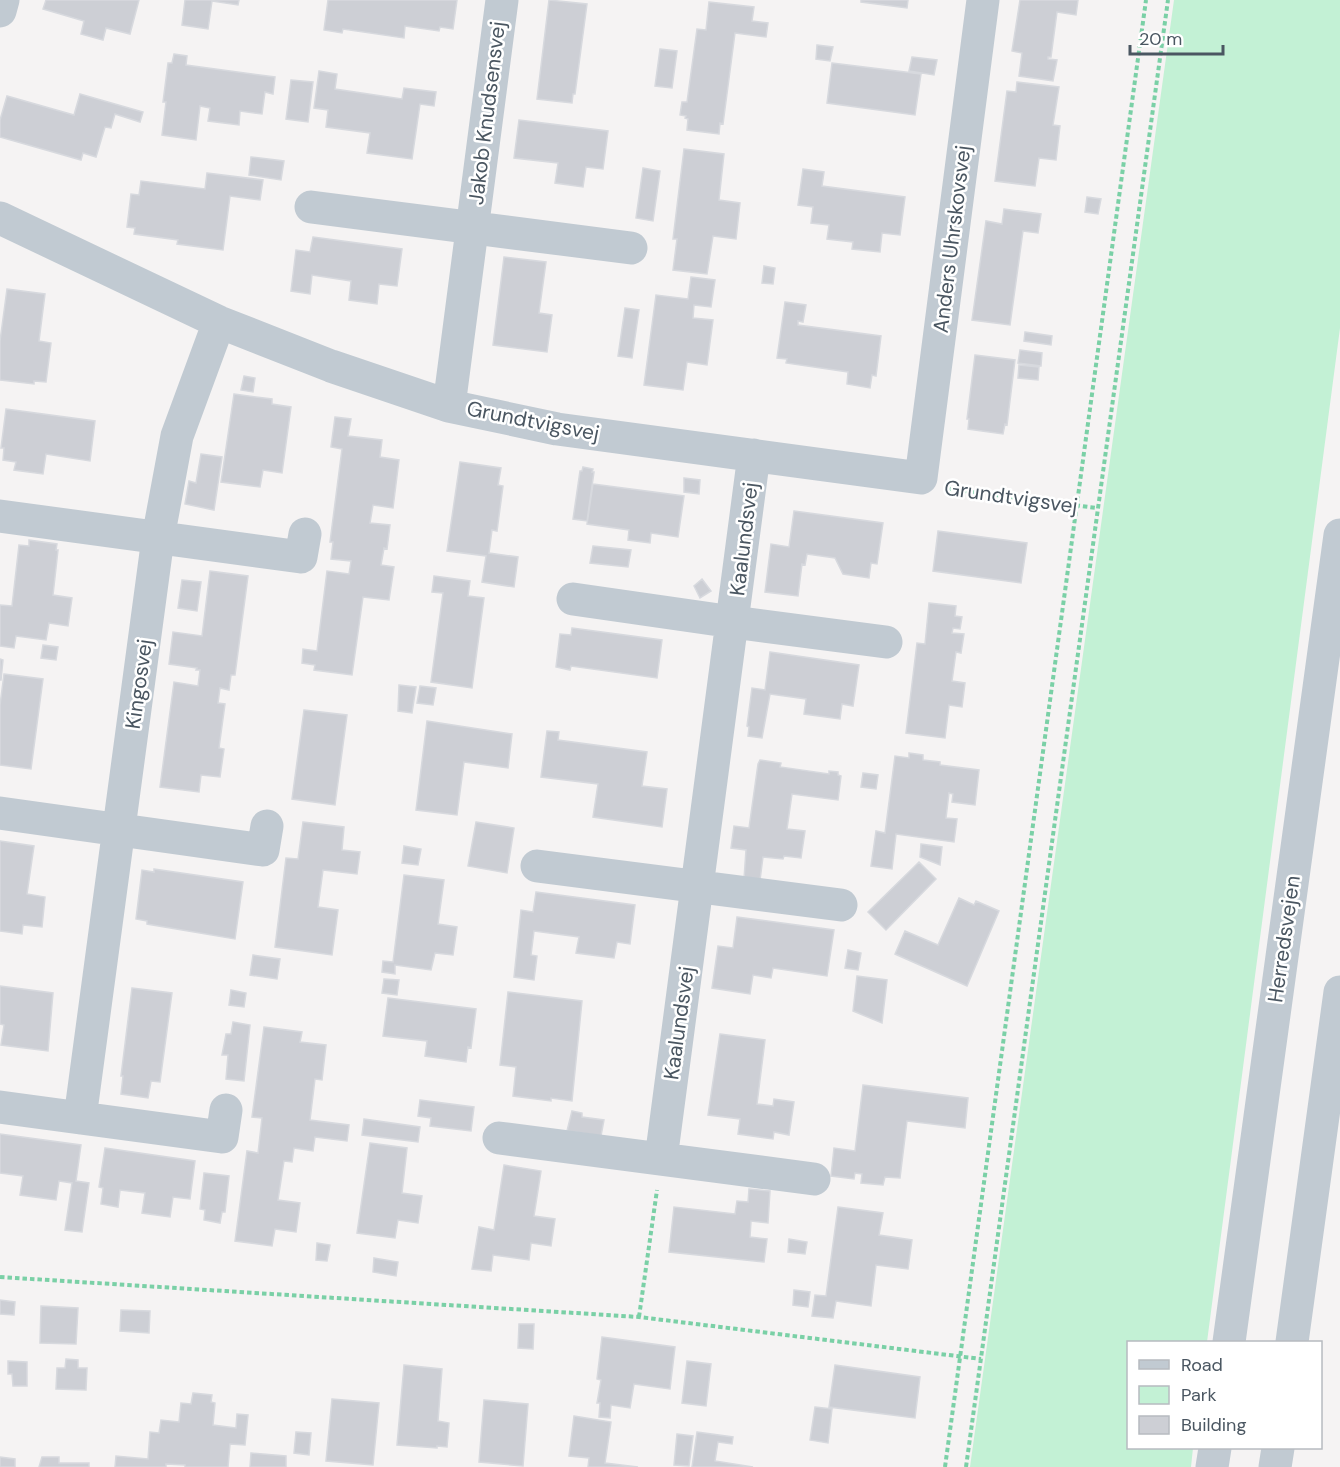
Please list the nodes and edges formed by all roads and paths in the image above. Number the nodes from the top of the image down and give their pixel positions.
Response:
1 (3, 0) edge
2 (502, 0) edge
3 (983, 0) edge
4 (1146, 0) edge
5 (1168, 0) edge
6 (0, 10) edge
7 (310, 207) dead end
8 (0, 218) edge
9 (472, 227) junction
10 (631, 248) dead end
11 (219, 322) junction
12 (449, 406) junction
13 (754, 455) junction
14 (921, 478) junction
15 (1075, 506) junction
16 (1097, 508) junction
17 (0, 516) edge
18 (305, 534) dead end
19 (1340, 535) edge
20 (158, 538) junction
21 (573, 599) dead end
22 (733, 622) junction
23 (886, 642) dead end
24 (0, 813) edge
25 (267, 826) dead end
26 (119, 829) junction
27 (537, 866) dead end
28 (697, 886) junction
29 (841, 905) dead end
30 (1340, 992) edge
31 (0, 1107) edge
32 (225, 1110) dead end
33 (80, 1118) junction
34 (499, 1138) dead end
35 (661, 1160) junction
36 (814, 1179) dead end
37 (0, 1277) edge
38 (639, 1317) junction
39 (1229, 1341) edge
40 (1292, 1341) edge
41 (960, 1357) junction
42 (981, 1359) junction
43 (1215, 1449) edge
44 (1278, 1449) edge
45 (945, 1467) edge
46 (966, 1467) edge
47 (1212, 1467) edge
48 (1275, 1467) edge

1 - 6 street
2 - 9 street, Jakob Knudsensvej
3 - 14 street, Anders Uhrskovsvej
4 - 15 path
5 - 16 path
7 - 9 street, Jakob Knudsensvej
8 - 11 street, Grundtvigsvej
9 - 10 street, Jakob Knudsensvej
9 - 12 street, Jakob Knudsensvej
11 - 12 street, Grundtvigsvej
11 - 20 street, Kingosvej
12 - 13 street, Grundtvigsvej
13 - 14 street, Grundtvigsvej
13 - 22 street, Kaalundsvej
14 - 15 path, Grundtvigsvej
15 - 16 path, Grundtvigsvej
15 - 41 path
16 - 42 path
17 - 20 street
18 - 20 street
19 - 39 street, Herredsvejen
20 - 26 street, Kingosvej
21 - 22 street, Kaalundsvej
22 - 23 street, Kaalundsvej
22 - 28 street, Kaalundsvej
24 - 26 street
25 - 26 street
26 - 33 street, Kingosvej
27 - 28 street
28 - 29 street
28 - 35 street, Kaalundsvej
30 - 40 street
31 - 33 street
32 - 33 street
34 - 35 street
35 - 36 street
35 - 38 path
37 - 38 path
38 - 41 path
41 - 42 path
41 - 45 path
42 - 46 path
43 - 47 street
44 - 48 street

